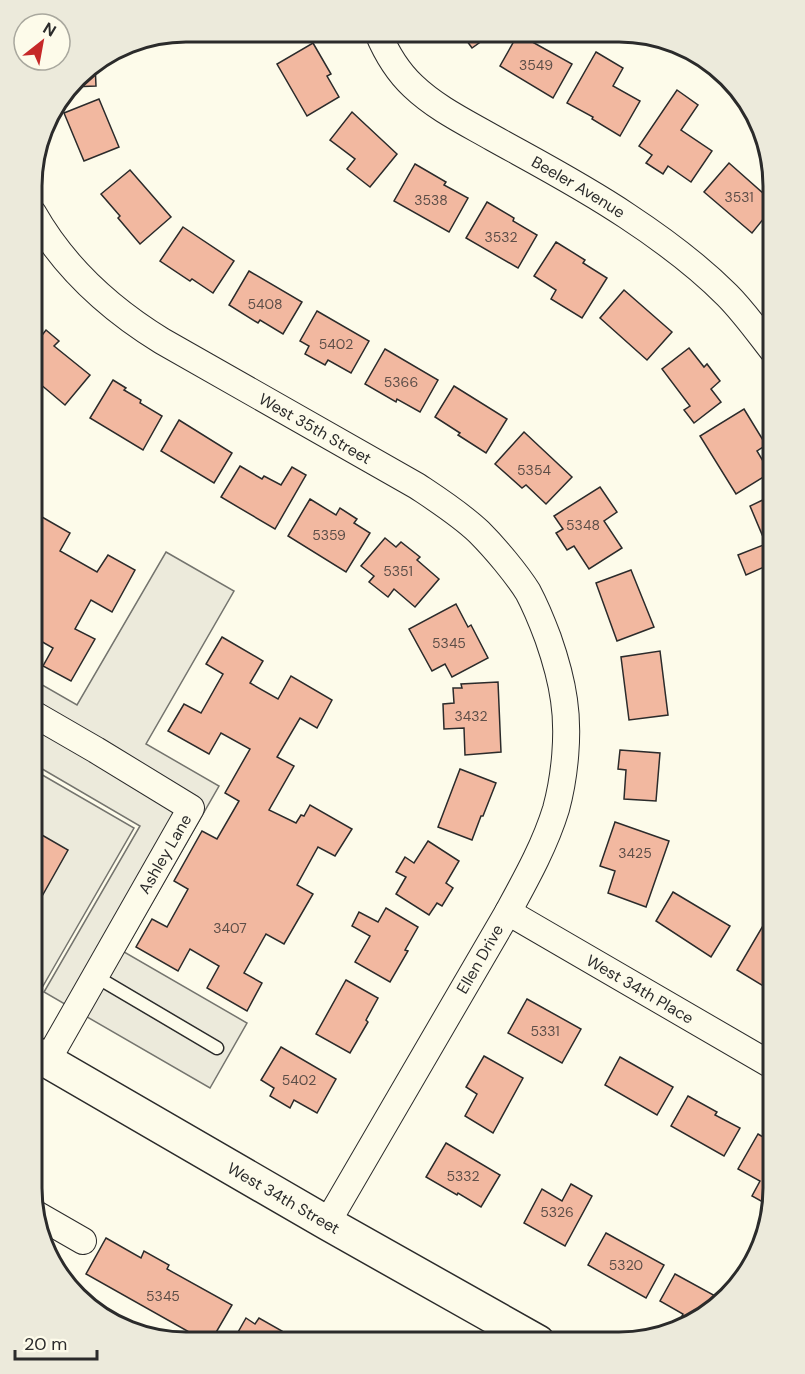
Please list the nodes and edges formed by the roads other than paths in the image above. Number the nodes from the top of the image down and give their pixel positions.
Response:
1 (382, 42) edge
2 (42, 226) edge
3 (763, 338) edge
4 (559, 674) joint
5 (42, 719) edge
6 (508, 912) junction
7 (95, 976) junction
8 (42, 1047) edge
9 (217, 1048) dead end
10 (42, 1058) edge
11 (763, 1060) edge
12 (46, 1220) edge
13 (327, 1222) junction
14 (82, 1241) dead end
15 (520, 1332) edge

1 - 3 street, Beeler Avenue
2 - 4 street, West 35th Street
4 - 6 street, Ellen Drive
5 - 7 street, Ashley Lane
6 - 11 street, West 34th Place
6 - 13 street, Ellen Drive
7 - 8 street, Ashley Lane
7 - 9 lane
10 - 13 street, West 34th Street
12 - 14 street
13 - 15 street, West 34th Street

